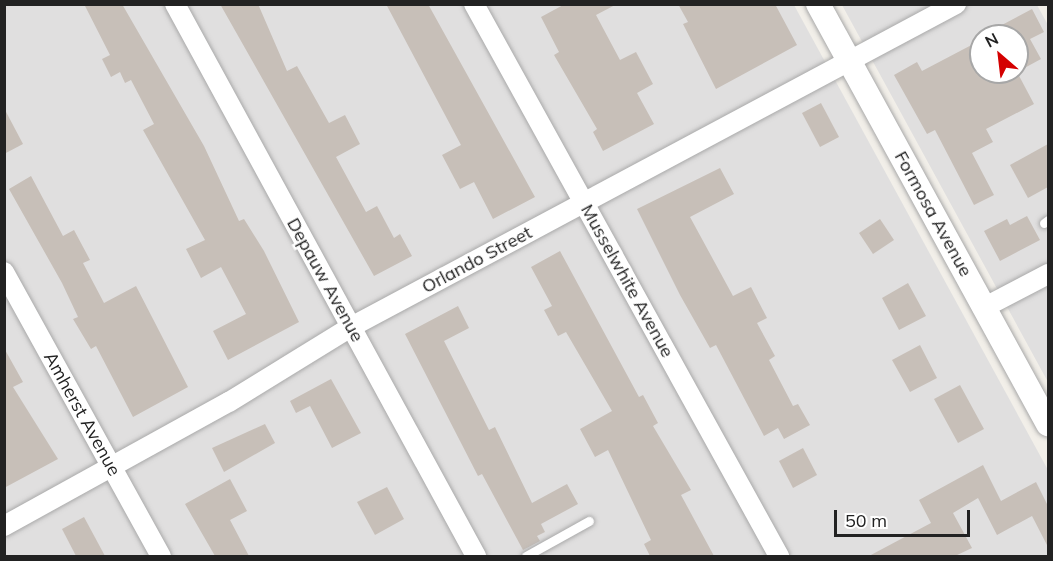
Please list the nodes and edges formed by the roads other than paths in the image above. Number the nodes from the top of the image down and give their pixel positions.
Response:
1 (175, 4) edge
2 (474, 4) edge
3 (818, 4) edge
4 (956, 4) edge
5 (849, 61) junction
6 (584, 203) junction
7 (4, 272) edge
8 (1048, 274) edge
9 (985, 307) junction
10 (351, 327) junction
11 (1048, 424) edge
12 (110, 467) junction
13 (589, 521) dead end
14 (4, 525) edge
15 (160, 556) edge
16 (476, 556) edge
17 (526, 556) edge
18 (779, 556) edge

1 - 10 street, Depauw Avenue
2 - 6 street, Musselwhite Avenue
3 - 5 street, Formosa Avenue
4 - 5 street, Orlando Street
5 - 6 street, Orlando Street
5 - 9 street, Formosa Avenue
6 - 10 street, Orlando Street
6 - 18 street, Musselwhite Avenue
7 - 12 street, Amherst Avenue
8 - 9 street
9 - 11 street, Formosa Avenue
10 - 12 street, Orlando Street
10 - 16 street, Depauw Avenue
12 - 14 street, Orlando Street
12 - 15 street, Amherst Avenue
13 - 17 lane

